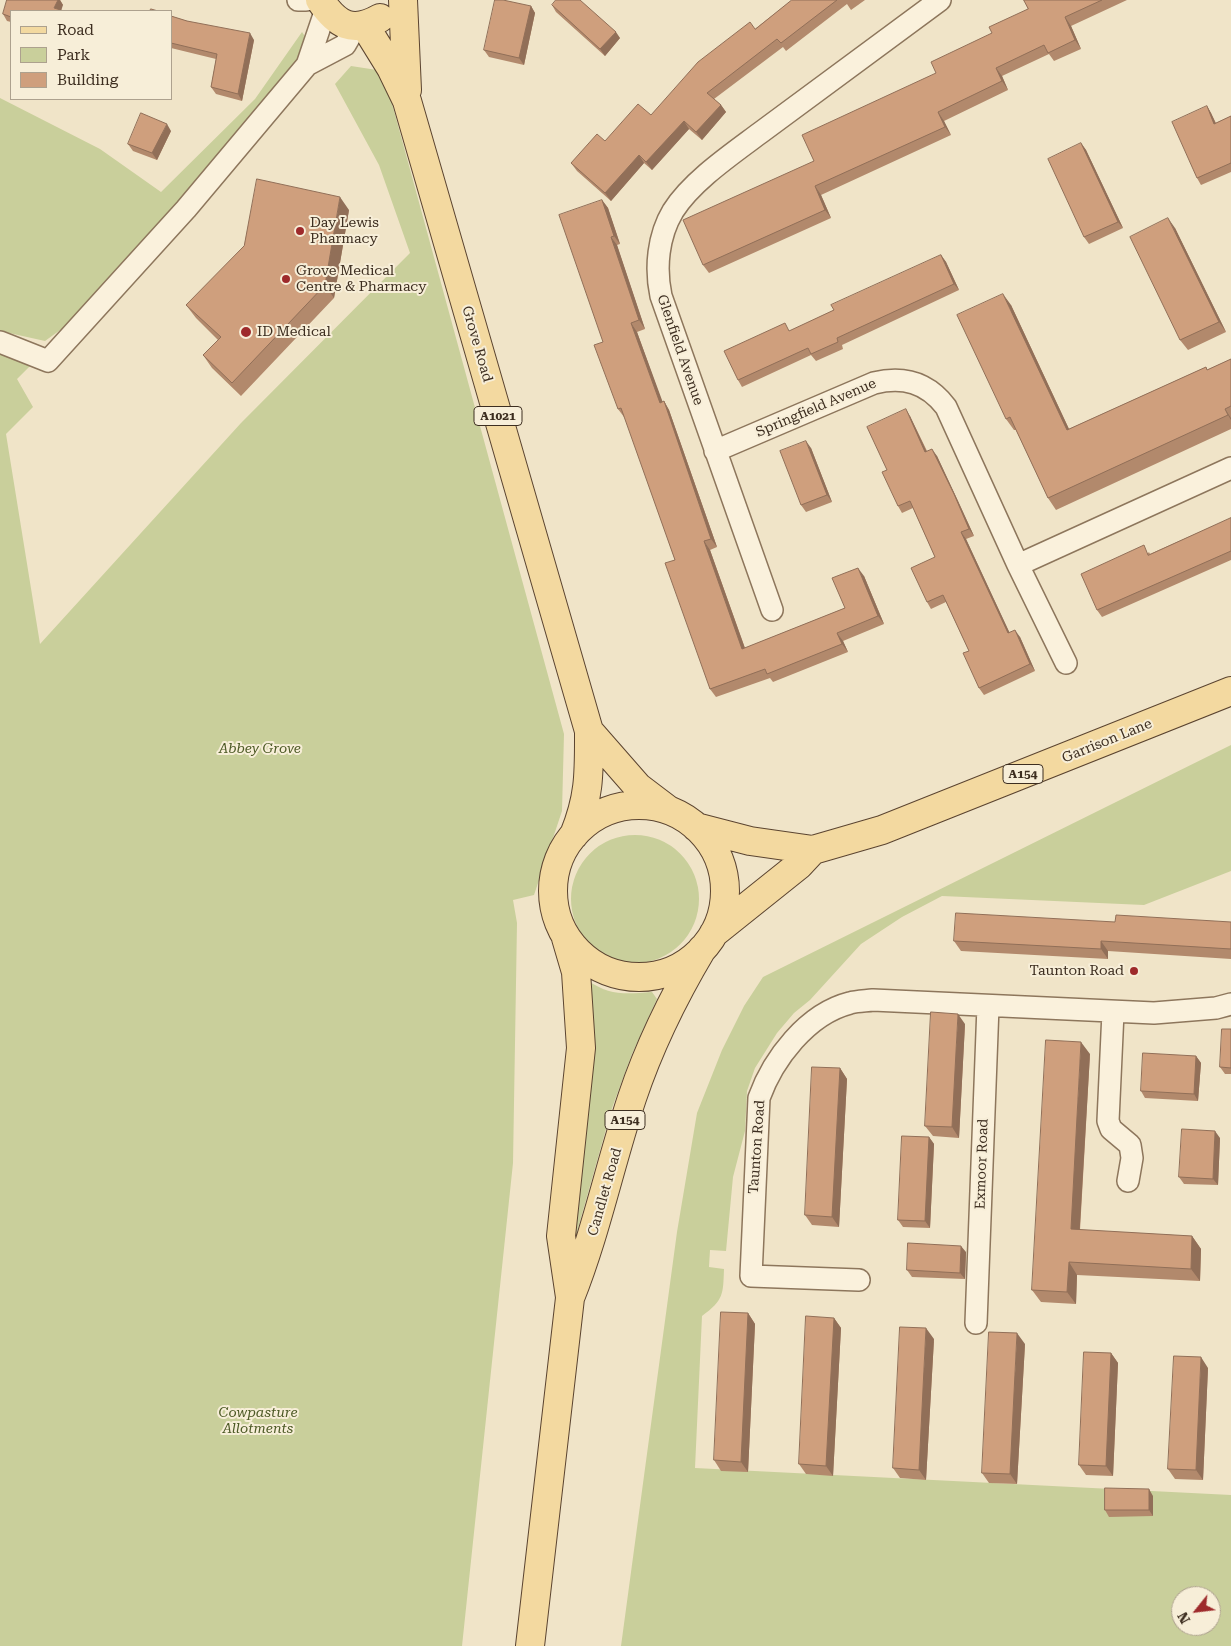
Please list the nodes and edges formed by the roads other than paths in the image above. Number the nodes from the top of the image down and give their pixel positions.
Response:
1 (298, 0) edge
2 (401, 0) edge
3 (940, 0) edge
4 (317, 3) edge
5 (360, 26) junction
6 (307, 65) junction
7 (407, 101) junction
8 (0, 342) edge
9 (716, 451) junction
10 (1231, 468) edge
11 (1018, 565) junction
12 (772, 610) dead end
13 (1066, 663) dead end
14 (1231, 691) edge
15 (589, 731) junction
16 (669, 810) junction
17 (696, 827) junction
18 (574, 834) junction
19 (813, 850) junction
20 (565, 934) junction
21 (708, 941) junction
22 (1231, 1004) edge
23 (988, 1006) junction
24 (1113, 1012) junction
25 (1128, 1181) dead end
26 (859, 1280) dead end
27 (570, 1298) junction
28 (976, 1322) dead end
29 (530, 1646) edge

1 - 4 street
2 - 5 main road
2 - 7 main road, Grove Road / A1021
3 - 9 street, Glenfield Avenue
4 - 5 main road
4 - 6 street
5 - 6 street
5 - 7 main road, Grove Road / A1021
6 - 8 street
7 - 15 main road, Grove Road / A1021
9 - 11 street, Springfield Avenue
9 - 12 street, Glenfield Avenue
10 - 11 street
11 - 13 street, Springfield Avenue
14 - 19 main road, Garrison Lane / A154
15 - 16 main road, Grove Road / A1021
15 - 18 main road, Grove Road / A1021
16 - 17 main road
16 - 18 main road
17 - 19 main road, Garrison Lane / A154
17 - 21 main road
18 - 20 main road
19 - 21 main road, A154
20 - 21 main road
20 - 27 main road, Candlet Road / A154
21 - 27 main road, Candlet Road / A154
22 - 24 street, Taunton Road
23 - 24 street, Taunton Road
23 - 26 street, Taunton Road
23 - 28 street, Exmoor Road
24 - 25 street
27 - 29 main road, Candlet Road / A154

